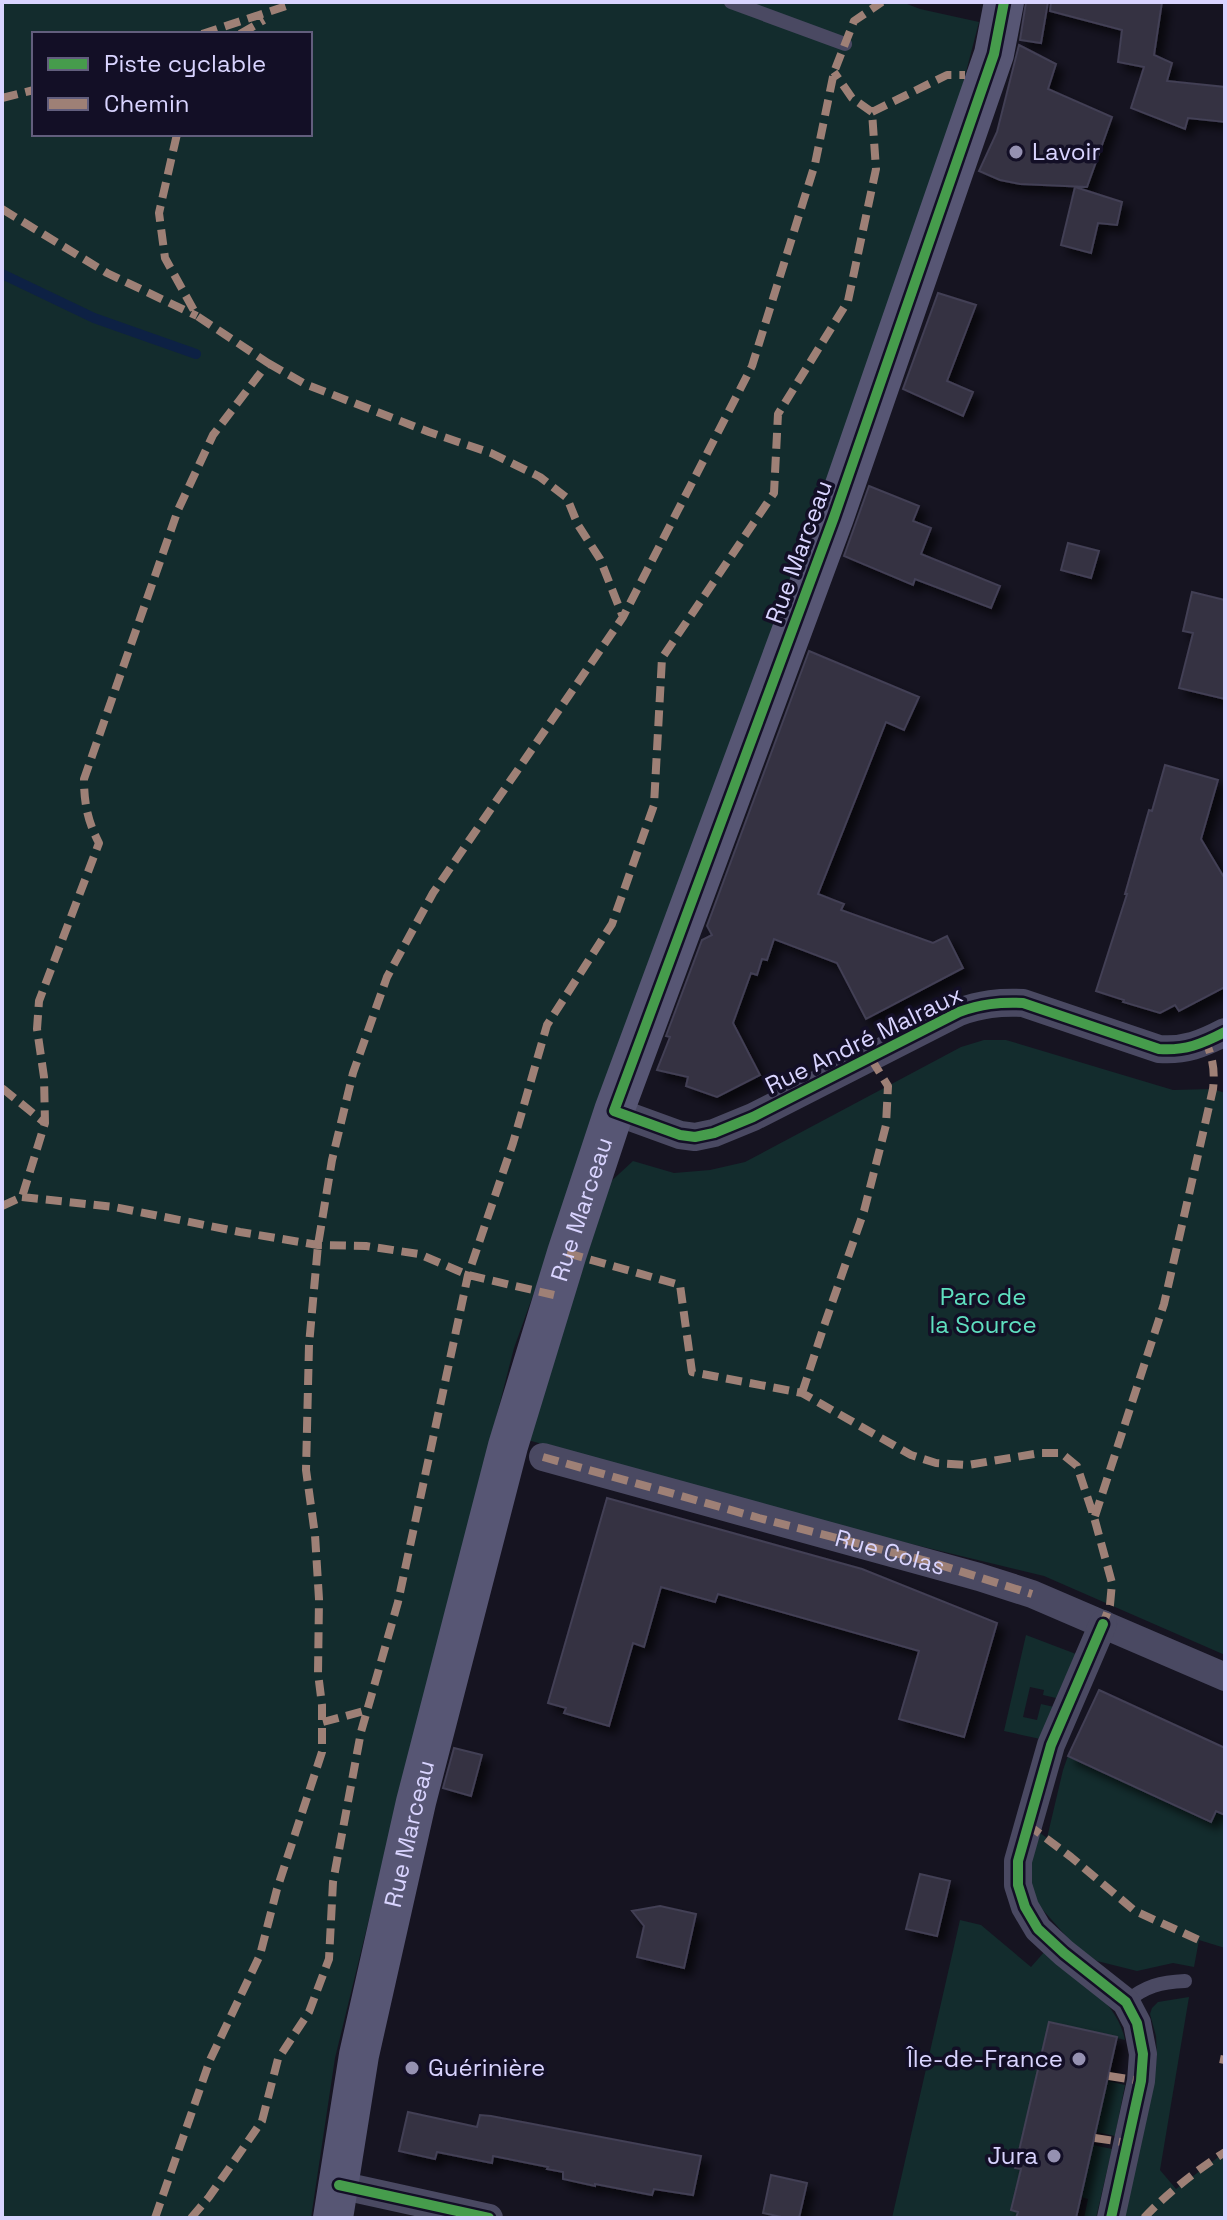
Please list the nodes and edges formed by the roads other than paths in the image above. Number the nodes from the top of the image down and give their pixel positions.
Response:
1 (731, 2) edge
2 (1004, 2) edge
3 (845, 44) dead end
4 (1225, 1032) edge
5 (614, 1111) junction
6 (543, 1457) dead end
7 (1103, 1624) junction
8 (1225, 1677) edge
9 (1185, 1981) dead end
10 (1126, 2002) junction
11 (336, 2201) edge
12 (489, 2218) edge
13 (1111, 2218) edge

1 - 3 lane
2 - 5 main road, Rue Marceau
4 - 5 street, Rue André Malraux
5 - 11 main road, Rue Marceau
6 - 7 street, Rue Colas
7 - 8 street, Rue Colas
7 - 10 street
9 - 10 lane
10 - 13 street
11 - 12 street

